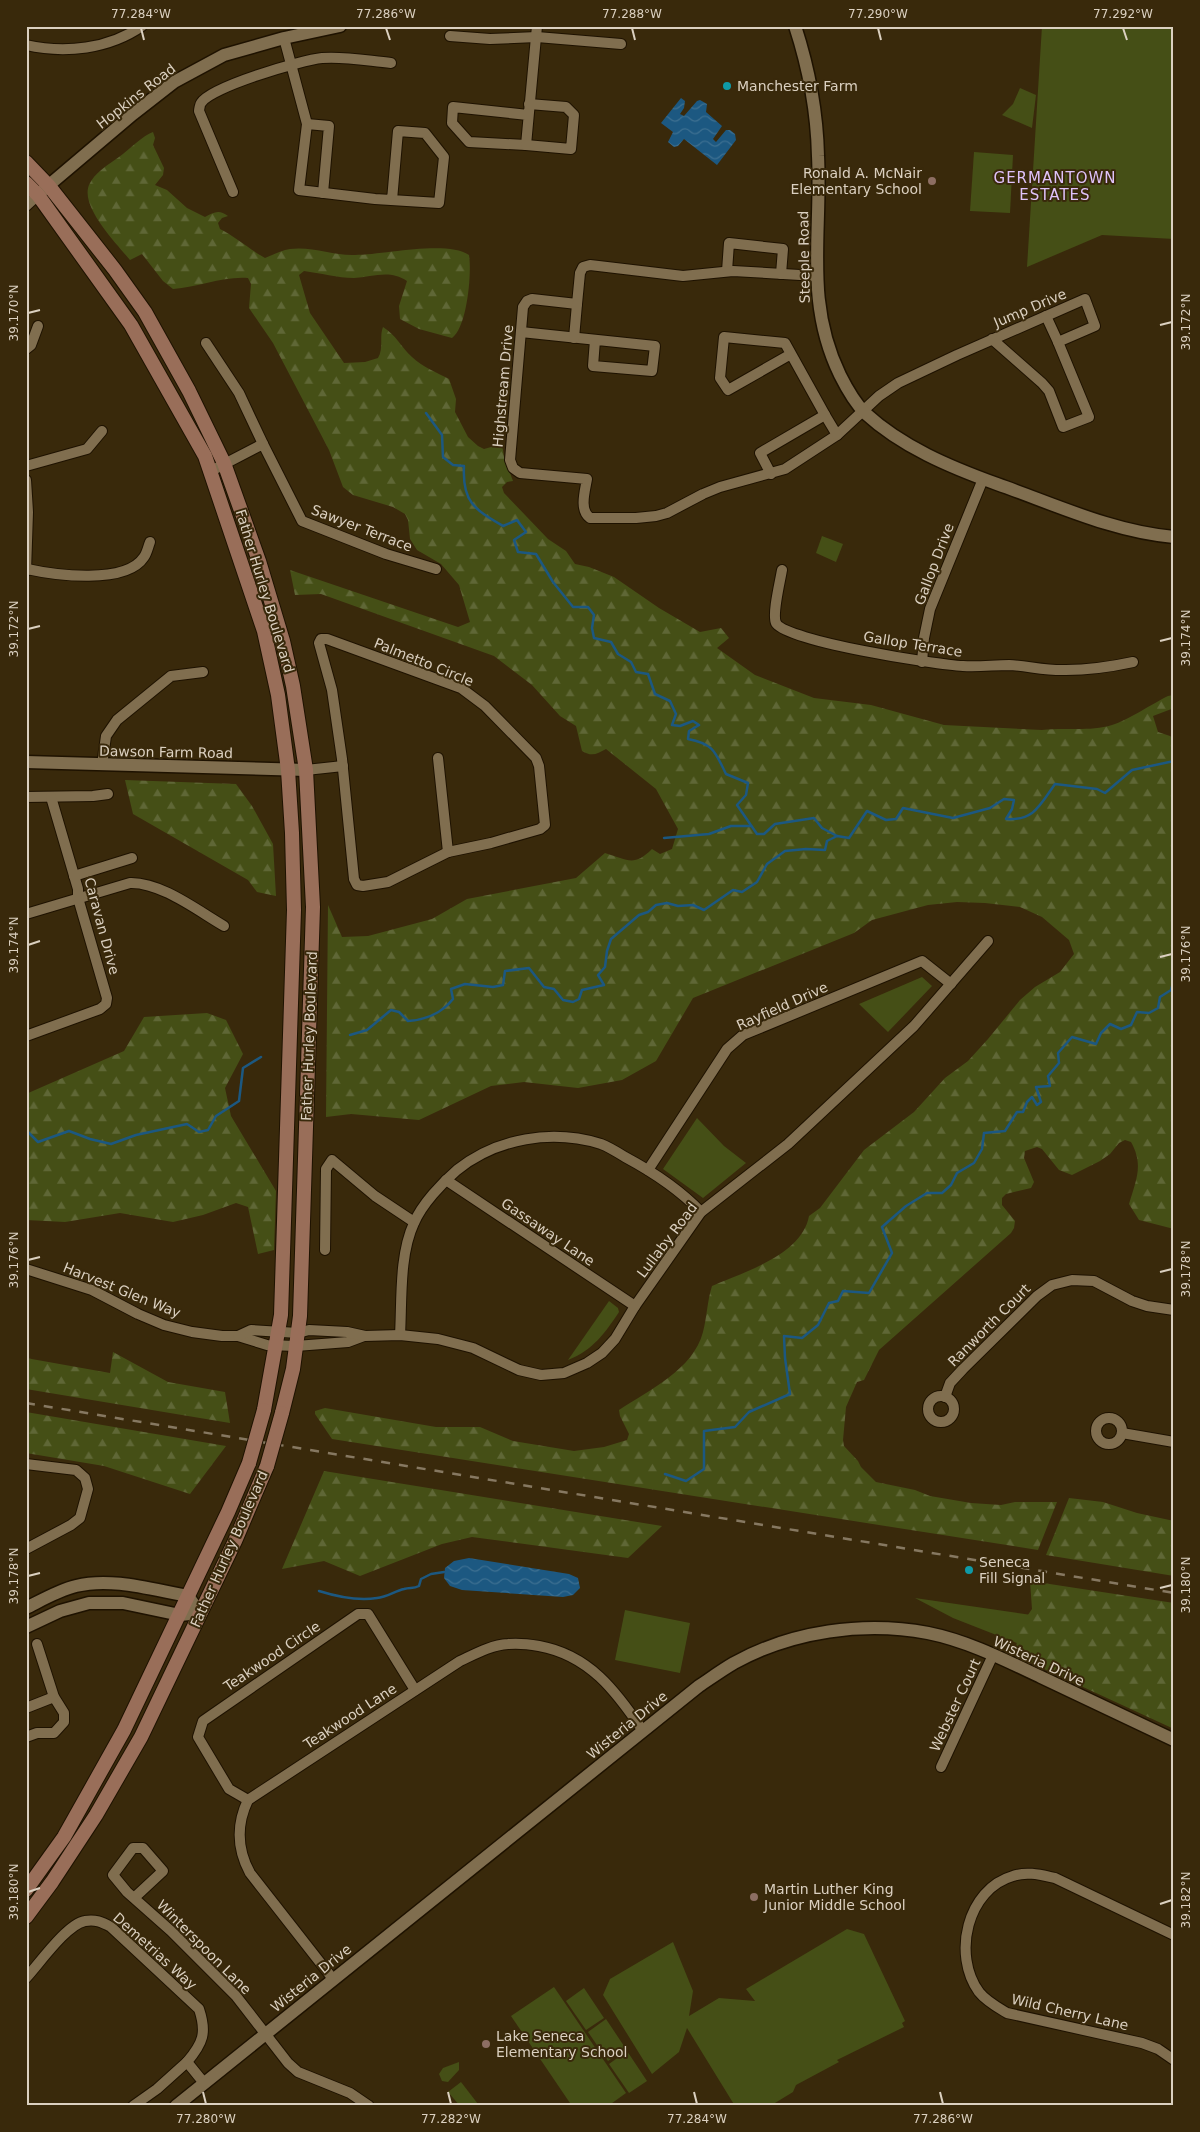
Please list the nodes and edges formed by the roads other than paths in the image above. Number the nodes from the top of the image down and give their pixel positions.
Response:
1 (142, 26) edge
2 (340, 26) edge
3 (537, 26) edge
4 (795, 26) edge
5 (283, 32) edge
6 (450, 36) dead end
7 (537, 37) junction
8 (621, 44) dead end
9 (26, 45) edge
10 (391, 63) dead end
11 (291, 65) junction
12 (529, 110) junction
13 (306, 124) junction
14 (526, 146) junction
15 (26, 162) edge
16 (26, 183) edge
17 (43, 191) junction
18 (233, 192) dead end
19 (323, 193) junction
20 (392, 200) junction
21 (26, 206) edge
22 (727, 272) junction
23 (781, 274) junction
24 (817, 276) junction
25 (577, 304) junction
26 (1046, 316) junction
27 (38, 326) dead end
28 (521, 332) junction
29 (574, 338) junction
30 (595, 340) junction
31 (992, 340) junction
32 (1058, 342) junction
33 (206, 343) dead end
34 (26, 348) edge
35 (791, 354) junction
36 (864, 411) junction
37 (825, 415) junction
38 (102, 432) dead end
39 (837, 436) junction
40 (263, 444) junction
41 (224, 463) junction
42 (26, 466) edge
43 (211, 471) junction
44 (771, 474) junction
45 (983, 479) junction
46 (26, 480) edge
47 (1174, 537) edge
48 (150, 542) dead end
49 (436, 569) dead end
50 (26, 570) edge
51 (782, 570) dead end
52 (922, 662) junction
53 (1133, 662) dead end
54 (203, 672) dead end
55 (438, 758) dead end
56 (26, 762) edge
57 (102, 765) junction
58 (343, 766) junction
59 (288, 770) junction
60 (306, 770) junction
61 (108, 794) dead end
62 (26, 797) edge
63 (51, 797) junction
64 (448, 852) junction
65 (132, 858) dead end
66 (74, 876) junction
67 (78, 898) junction
68 (26, 914) edge
69 (224, 926) dead end
70 (988, 941) dead end
71 (951, 984) junction
72 (26, 1036) edge
73 (648, 1170) junction
74 (446, 1180) junction
75 (701, 1212) junction
76 (414, 1222) junction
77 (325, 1250) dead end
78 (26, 1269) edge
79 (635, 1306) junction
80 (1174, 1310) edge
81 (365, 1336) junction
82 (400, 1336) junction
83 (278, 1339) junction
84 (297, 1339) junction
85 (944, 1397) dead end
86 (1122, 1433) dead end
87 (1174, 1442) edge
88 (26, 1464) edge
89 (26, 1549) edge
90 (188, 1596) junction
91 (26, 1608) edge
92 (200, 1613) junction
93 (180, 1615) junction
94 (26, 1627) edge
95 (37, 1644) dead end
96 (993, 1655) junction
97 (415, 1690) junction
98 (54, 1697) junction
99 (26, 1708) edge
100 (643, 1731) junction
101 (26, 1737) edge
102 (1174, 1740) edge
103 (941, 1767) dead end
104 (248, 1800) junction
105 (26, 1890) edge
106 (134, 1898) junction
107 (26, 1917) edge
108 (1174, 1935) edge
109 (26, 1978) edge
110 (334, 1979) junction
111 (266, 2033) junction
112 (1173, 2057) edge
113 (188, 2062) junction
114 (204, 2083) junction
115 (133, 2106) edge
116 (176, 2106) edge
117 (369, 2106) edge

1 - 9 street
2 - 5 street, Hopkins Road
3 - 7 street
4 - 24 street, Steeple Road
5 - 11 street
5 - 17 street, Hopkins Road
6 - 7 street
7 - 8 street
7 - 12 street
10 - 11 street
11 - 13 street
11 - 18 street
12 - 14 street
12 - 14 street
12 - 14 street
13 - 19 street
13 - 19 street
15 - 17 main road, Father Hurley Boulevard
16 - 17 main road, Father Hurley Boulevard
17 - 21 street, Hopkins Road
17 - 41 main road, Father Hurley Boulevard
17 - 43 main road, Father Hurley Boulevard
19 - 20 street
20 - 20 street
22 - 23 street
22 - 23 street
22 - 25 street
23 - 24 street
24 - 36 street, Steeple Road
25 - 28 street, Highstream Drive
25 - 29 street
26 - 31 street, Jump Drive
26 - 32 street
26 - 32 street, Jump Drive
27 - 34 street
28 - 29 street
28 - 44 street, Highstream Drive
29 - 30 street
30 - 30 street
31 - 32 street, Jump Drive
31 - 36 street, Jump Drive
33 - 40 street, Sawyer Terrace
35 - 35 street
35 - 37 street
36 - 39 street, Highstream Drive
36 - 45 street, Steeple Road
37 - 39 street
37 - 44 street
38 - 42 street
39 - 44 street, Highstream Drive
40 - 41 street
40 - 49 street, Sawyer Terrace
41 - 43 street
41 - 60 main road, Father Hurley Boulevard
43 - 59 main road, Father Hurley Boulevard
45 - 47 street, Steeple Road
45 - 52 street, Gallop Drive
46 - 50 street
48 - 50 street
51 - 52 street, Gallop Terrace
52 - 53 street, Gallop Terrace
54 - 57 street
55 - 64 street
56 - 57 street, Dawson Farm Road
57 - 59 street, Dawson Farm Road
58 - 60 street
58 - 64 street, Palmetto Circle
58 - 64 street, Palmetto Circle
59 - 60 street, Dawson Farm Road
59 - 83 main road, Father Hurley Boulevard
60 - 84 main road, Father Hurley Boulevard
61 - 63 street
62 - 63 street
63 - 66 street, Caravan Drive
65 - 66 street
66 - 67 street, Caravan Drive
67 - 68 street
67 - 69 street
67 - 72 street, Caravan Drive
70 - 71 street, Lullaby Road
71 - 73 street, Rayfield Drive
71 - 75 street, Lullaby Road
73 - 74 street
73 - 75 street
74 - 76 street
74 - 79 street, Gassaway Lane
75 - 79 street, Lullaby Road
76 - 77 street
76 - 82 street
78 - 83 street, Harvest Glen Way
79 - 82 street, Lullaby Road
80 - 85 street, Ranworth Court
81 - 82 street, Lullaby Road
81 - 84 street, Lullaby Road
81 - 84 street, Lullaby Road
83 - 84 street, Harvest Glen Way
83 - 90 main road, Father Hurley Boulevard, bridge
84 - 92 main road, Father Hurley Boulevard, bridge
86 - 87 street
88 - 89 street
90 - 91 street
90 - 92 street
90 - 93 main road, Father Hurley Boulevard
92 - 93 street
92 - 107 main road, Father Hurley Boulevard
93 - 94 street
93 - 105 main road, Father Hurley Boulevard
95 - 98 street
96 - 100 street, Wisteria Drive
96 - 102 street, Wisteria Drive
96 - 103 street, Webster Court
97 - 100 street, Teakwood Lane
97 - 104 street, Teakwood Lane
97 - 104 street, Teakwood Circle
98 - 99 street
98 - 101 street
100 - 110 street, Wisteria Drive
104 - 110 street
106 - 106 street, Winterspoon Lane
106 - 111 street, Winterspoon Lane
108 - 112 street, Wild Cherry Lane
109 - 113 street, Demetrias Way
110 - 111 street, Wisteria Drive
111 - 114 street, Wisteria Drive
111 - 117 street, Winterspoon Lane
113 - 114 street
113 - 115 street, Demetrias Way
114 - 116 street, Wisteria Drive

